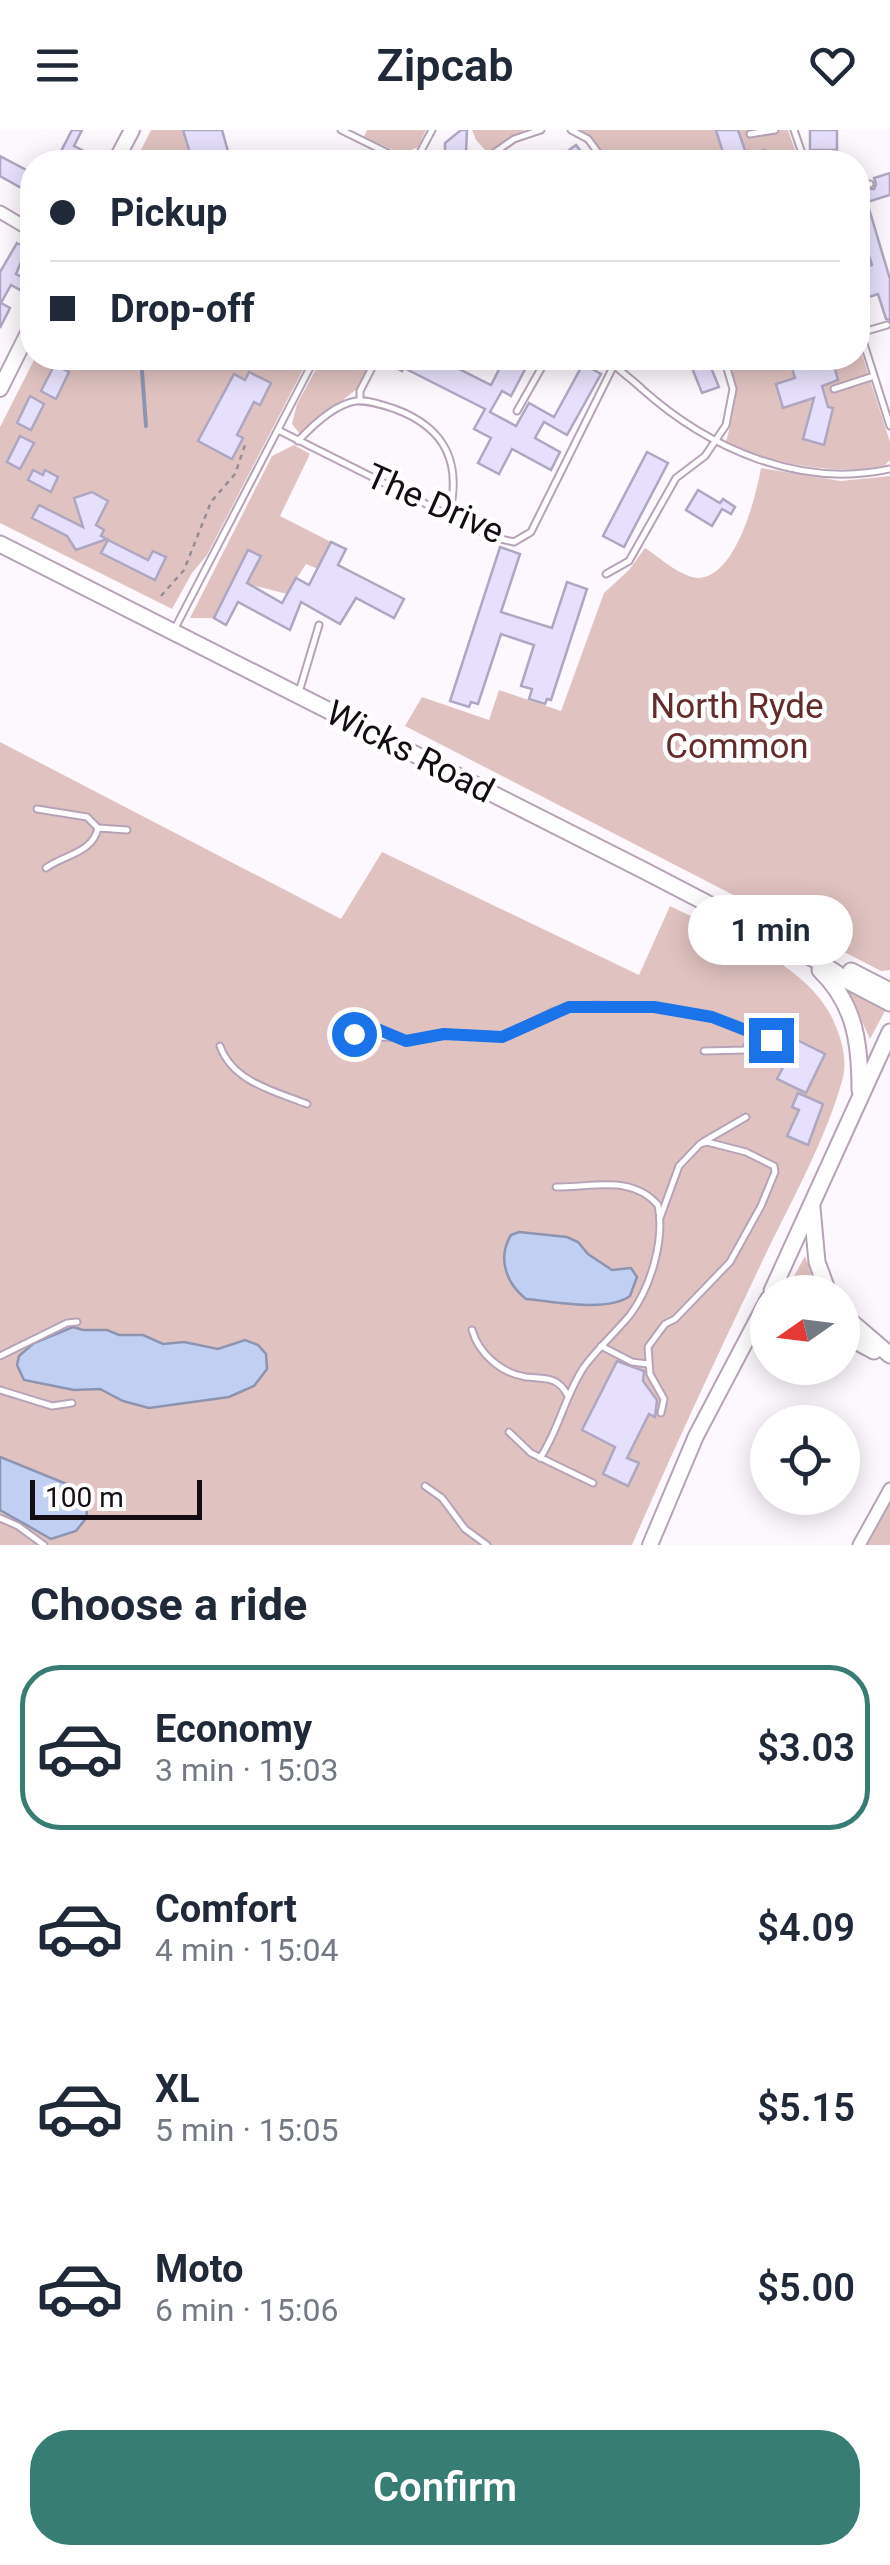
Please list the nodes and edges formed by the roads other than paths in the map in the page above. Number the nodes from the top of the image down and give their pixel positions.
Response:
1 (342, 130) edge
2 (541, 130) edge
3 (571, 130) edge
4 (775, 130) edge
5 (750, 134) dead end
6 (382, 150) edge
7 (498, 150) edge
8 (596, 150) edge
9 (887, 325) dead end
10 (870, 327) edge
11 (20, 349) edge
12 (870, 364) edge
13 (309, 370) edge
14 (371, 370) edge
15 (540, 370) edge
16 (612, 370) edge
17 (619, 370) edge
18 (728, 370) edge
19 (874, 376) junction
20 (0, 388) edge
21 (834, 389) dead end
22 (360, 400) junction
23 (518, 411) dead end
24 (890, 426) edge
25 (280, 431) junction
26 (298, 441) junction
27 (715, 442) junction
28 (890, 469) edge
29 (448, 516) junction
30 (0, 544) edge
31 (606, 574) dead end
32 (319, 625) dead end
33 (172, 632) junction
34 (297, 695) junction
35 (38, 809) dead end
36 (98, 828) junction
37 (127, 830) dead end
38 (46, 868) dead end
39 (803, 953) junction
40 (818, 961) junction
41 (890, 991) edge
42 (890, 1003) edge
43 (890, 1032) edge
44 (753, 1034) junction
45 (391, 1036) junction
46 (774, 1041) dead end
47 (220, 1046) dead end
48 (704, 1051) dead end
49 (860, 1098) junction
50 (307, 1104) dead end
51 (746, 1117) dead end
52 (700, 1144) junction
53 (556, 1187) dead end
54 (812, 1204) junction
55 (660, 1218) junction
56 (779, 1275) edge
57 (823, 1275) edge
58 (77, 1322) dead end
59 (472, 1330) dead end
60 (860, 1332) edge
61 (750, 1333) edge
62 (860, 1343) edge
63 (602, 1346) junction
64 (0, 1356) edge
65 (890, 1357) edge
66 (648, 1364) junction
67 (0, 1390) edge
68 (569, 1398) junction
69 (72, 1403) dead end
70 (661, 1412) dead end
71 (510, 1432) dead end
72 (540, 1458) junction
73 (593, 1483) dead end
74 (424, 1486) dead end
75 (890, 1489) edge
76 (0, 1518) edge
77 (44, 1545) edge
78 (487, 1545) edge
79 (650, 1545) edge
80 (859, 1545) edge

1 - 6 lane
2 - 7 lane
3 - 8 lane
4 - 5 lane
9 - 10 lane
11 - 20 street
12 - 19 lane
13 - 25 lane
14 - 22 lane
15 - 23 lane
16 - 29 lane, The Drive
17 - 27 lane
18 - 27 lane
19 - 21 lane
19 - 24 lane
22 - 26 lane
22 - 29 lane
25 - 26 lane, The Drive
25 - 33 lane
26 - 29 lane, The Drive
27 - 28 lane
27 - 31 lane
30 - 33 main road, Wicks Road
32 - 34 lane
33 - 34 main road, Wicks Road
34 - 39 main road, Wicks Road
35 - 36 lane
36 - 37 lane
36 - 38 lane
39 - 40 main road, Wicks Road
39 - 49 main road
40 - 41 main road, Wicks Road
40 - 42 main road, Wicks Road
43 - 49 main road
44 - 45 lane
44 - 46 lane
44 - 48 lane
45 - 45 lane
47 - 50 lane
49 - 54 main road
51 - 52 lane
52 - 55 lane
52 - 66 lane
53 - 55 lane
54 - 56 main road
54 - 57 main road
55 - 63 lane
58 - 64 lane
59 - 68 lane
60 - 65 main road
61 - 79 street
62 - 65 main road
63 - 66 lane
63 - 68 lane
66 - 70 lane
67 - 69 lane
68 - 72 lane
71 - 72 lane
72 - 73 lane
74 - 78 lane
75 - 80 street
76 - 77 lane

